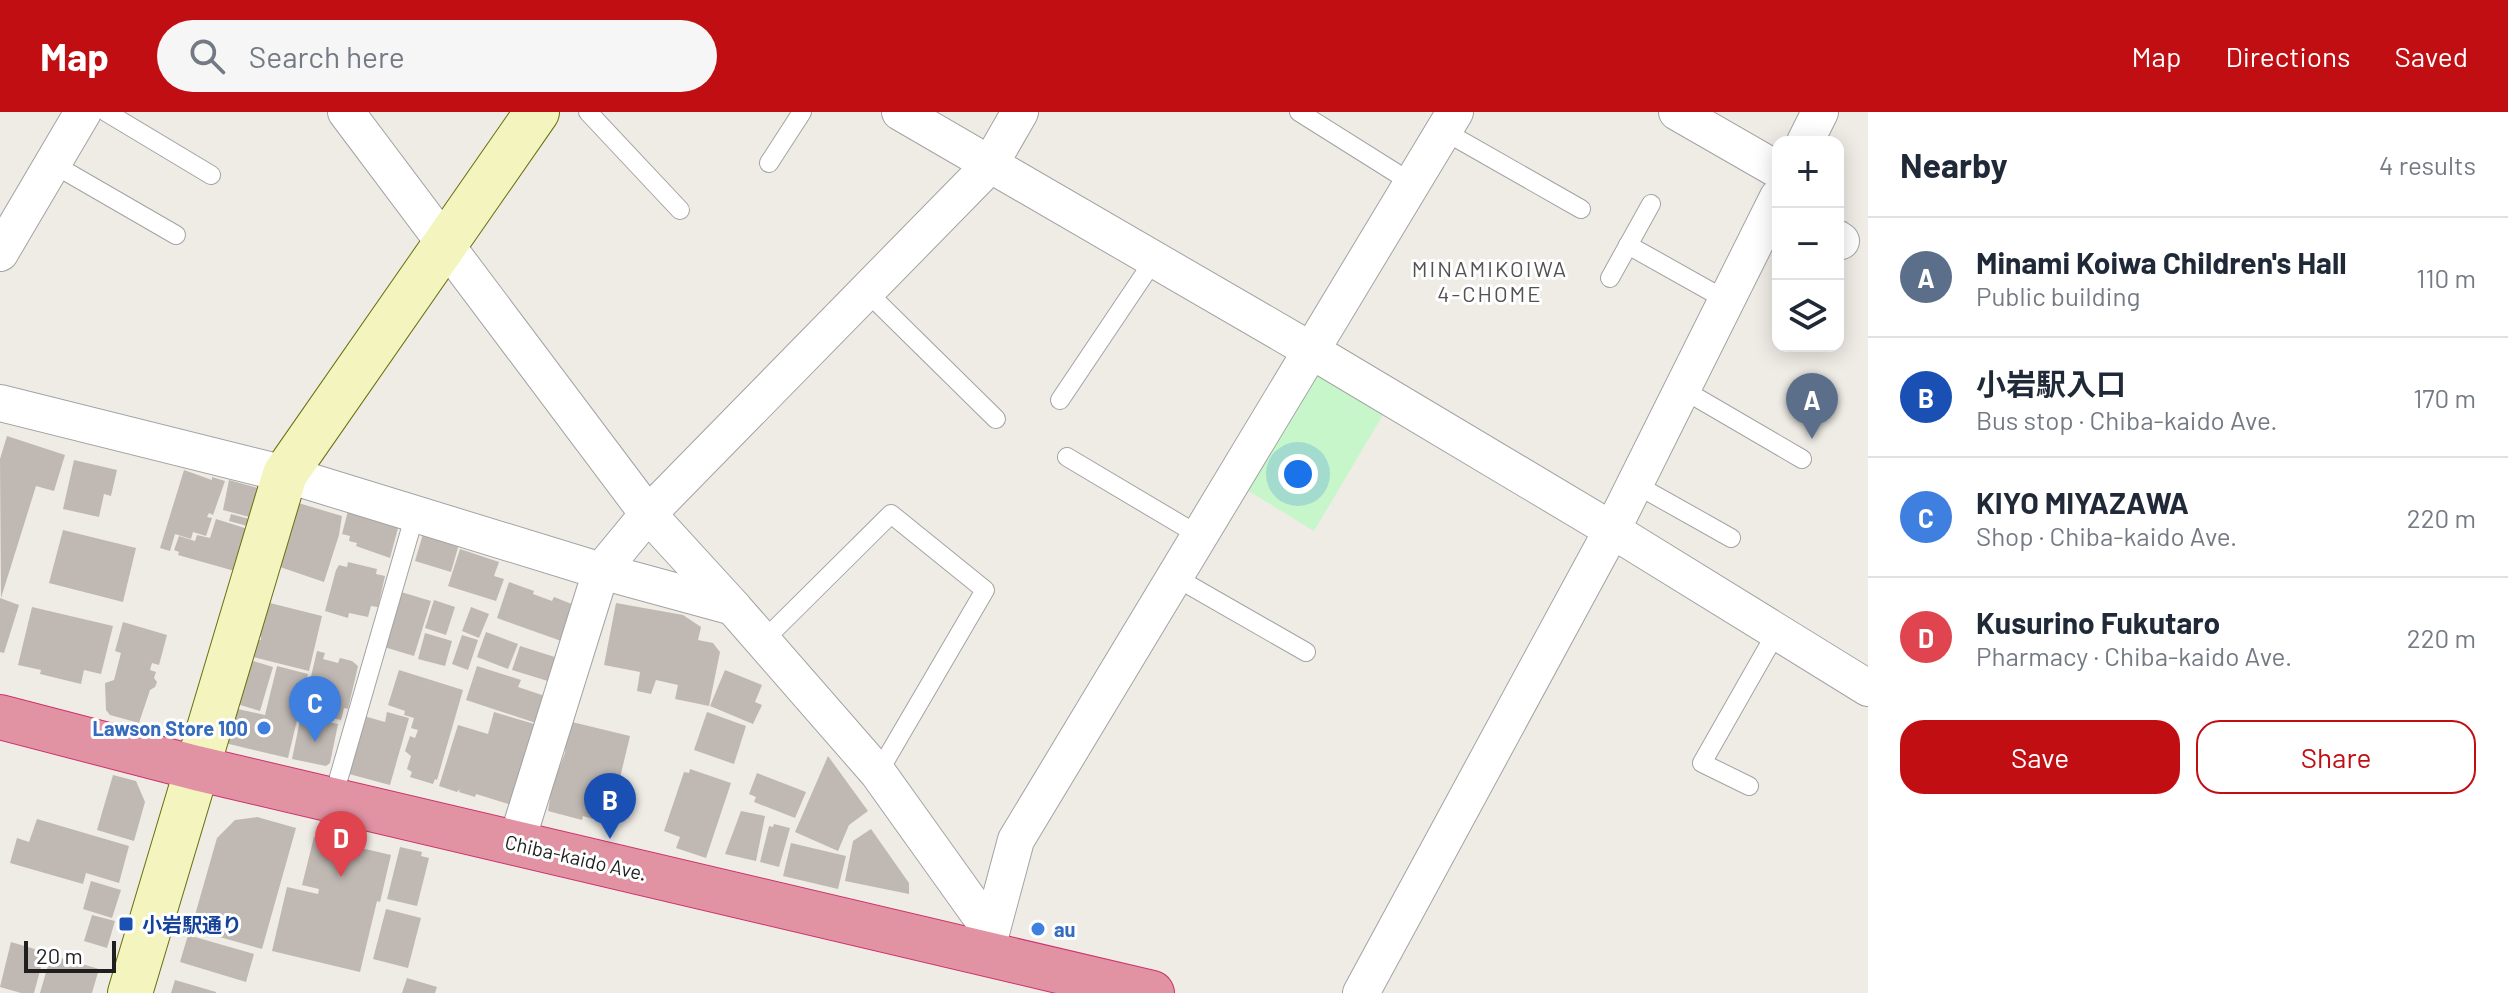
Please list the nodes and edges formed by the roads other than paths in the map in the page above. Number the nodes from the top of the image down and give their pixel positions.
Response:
1 (83, 112) edge
2 (106, 112) edge
3 (346, 112) edge
4 (537, 112) edge
5 (588, 112) edge
6 (802, 112) edge
7 (900, 112) edge
8 (1020, 112) edge
9 (1299, 112) edge
10 (1677, 112) edge
11 (1820, 112) edge
12 (1449, 122) edge
13 (1808, 136) edge
14 (769, 163) dead end
15 (53, 164) junction
16 (989, 166) junction
17 (211, 175) dead end
18 (1412, 183) junction
19 (1772, 187) edge
20 (1651, 204) dead end
21 (1772, 204) edge
22 (1581, 209) dead end
23 (680, 210) dead end
24 (176, 235) dead end
25 (3, 241) edge
26 (446, 244) junction
27 (1628, 245) junction
28 (1154, 260) junction
29 (1610, 278) dead end
30 (866, 291) junction
31 (1726, 300) junction
32 (1312, 351) junction
33 (1682, 389) junction
34 (1060, 400) dead end
35 (0, 403) edge
36 (996, 419) dead end
37 (1067, 457) dead end
38 (1802, 459) dead end
39 (285, 474) junction
40 (1635, 484) junction
41 (415, 514) junction
42 (648, 514) junction
43 (1612, 530) junction
44 (1200, 536) junction
45 (1731, 538) dead end
46 (601, 571) junction
47 (1175, 577) junction
48 (733, 607) junction
49 (1776, 633) junction
50 (763, 641) junction
51 (1306, 652) dead end
52 (1868, 688) edge
53 (0, 717) edge
54 (196, 768) junction
55 (878, 773) junction
56 (339, 777) dead end
57 (1749, 786) dead end
58 (520, 844) junction
59 (988, 942) junction
60 (1065, 983) edge
61 (130, 993) edge
62 (1152, 993) edge
63 (1361, 993) edge

1 - 15 street
2 - 17 lane
3 - 26 street
4 - 26 street
5 - 23 lane
6 - 14 lane
7 - 16 street
8 - 16 street
9 - 18 lane
10 - 19 street
11 - 13 street
12 - 18 street
12 - 22 lane
15 - 24 lane
15 - 25 street
16 - 28 street
16 - 30 street
18 - 32 street
20 - 27 lane
21 - 31 street
26 - 39 street
26 - 42 street
27 - 29 lane
27 - 31 lane
28 - 32 street
28 - 34 lane
30 - 36 lane
30 - 42 street
31 - 33 street
32 - 43 street
32 - 44 street
33 - 38 lane
33 - 40 street
35 - 39 street
37 - 44 lane
39 - 41 street
39 - 54 street
40 - 43 street
40 - 45 lane
41 - 46 street
41 - 56 lane
42 - 46 street
42 - 48 street
43 - 49 street
43 - 63 street
44 - 47 street
46 - 48 street
46 - 58 street
47 - 51 lane
47 - 59 street
48 - 50 street
49 - 52 street
49 - 57 lane
50 - 55 street
50 - 55 lane
53 - 54 highway, Chiba-kaido Ave.
54 - 58 highway, Chiba-kaido Ave.
54 - 61 street
55 - 59 street
58 - 59 highway, Chiba-kaido Ave.
59 - 60 highway, Chiba-kaido Ave.
60 - 62 highway, Chiba-kaido Ave.

